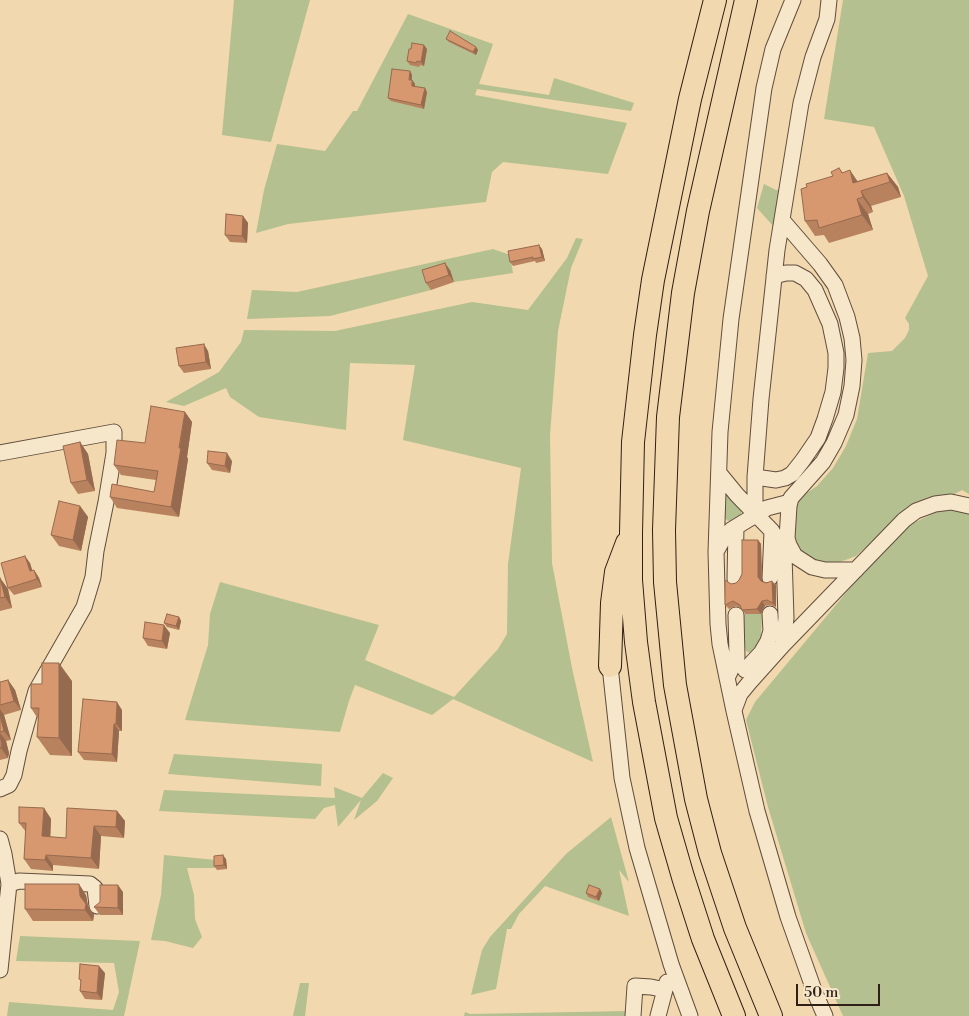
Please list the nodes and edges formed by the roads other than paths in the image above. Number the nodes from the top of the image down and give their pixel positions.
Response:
1 (716, 0) edge
2 (746, 0) edge
3 (793, 0) edge
4 (829, 0) edge
5 (782, 220) junction
6 (774, 276) junction
7 (0, 453) edge
8 (719, 473) junction
9 (792, 474) junction
10 (755, 477) junction
11 (790, 502) junction
12 (969, 506) edge
13 (755, 515) junction
14 (736, 527) junction
15 (772, 531) junction
16 (630, 533) junction
17 (716, 552) junction
18 (788, 553) junction
19 (856, 570) junction
20 (770, 578) dead end
21 (736, 579) dead end
22 (736, 614) dead end
23 (770, 614) dead end
24 (783, 645) junction
25 (738, 648) junction
26 (610, 666) joint
27 (747, 677) junction
28 (727, 678) junction
29 (734, 711) junction
30 (0, 789) edge
31 (0, 839) edge
32 (9, 884) junction
33 (96, 906) edge
34 (671, 964) junction
35 (0, 970) edge
36 (663, 1006) edge
37 (634, 1016) edge
38 (690, 1016) edge
39 (734, 1016) edge
40 (771, 1016) edge
41 (825, 1016) edge

1 - 16 highway
2 - 40 highway
3 - 8 street
4 - 5 street
5 - 6 street
5 - 11 street
6 - 9 street
6 - 10 street
7 - 30 street
8 - 13 street
8 - 17 street
9 - 10 street
9 - 11 street
10 - 13 street
11 - 13 street
11 - 18 street
12 - 19 street
13 - 14 street
13 - 15 street
14 - 17 street
14 - 21 street
15 - 18 street
15 - 20 street
16 - 26 highway
16 - 39 highway
17 - 28 street
18 - 19 street
18 - 24 street
19 - 24 street
22 - 25 street
23 - 27 street
24 - 27 street
25 - 27 street
25 - 28 street
26 - 34 street
27 - 29 street
28 - 29 street
29 - 41 street
31 - 32 street
32 - 33 street
32 - 35 street
34 - 36 street
34 - 38 street
36 - 37 street

